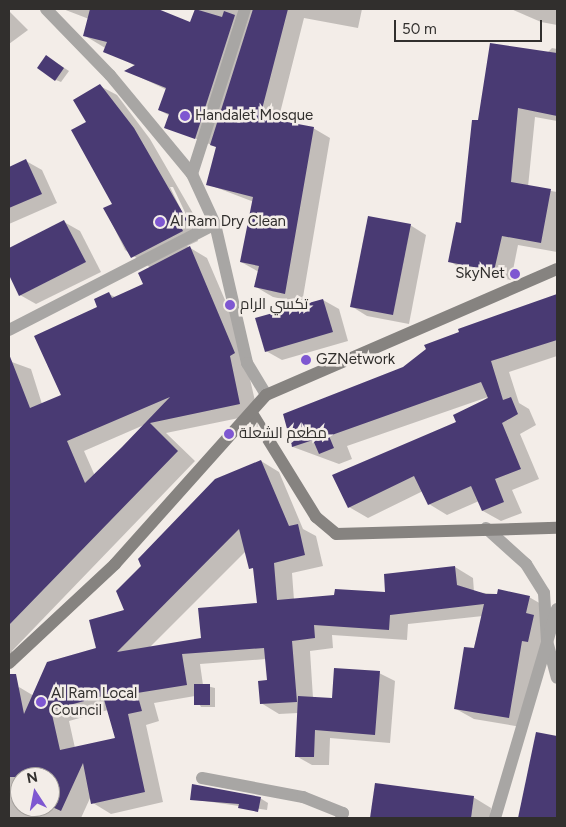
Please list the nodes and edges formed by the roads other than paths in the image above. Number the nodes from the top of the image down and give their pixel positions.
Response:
1 (46, 9) edge
2 (245, 9) edge
3 (192, 174) junction
4 (215, 224) junction
5 (557, 269) edge
6 (9, 330) edge
7 (266, 396) junction
8 (253, 415) junction
9 (486, 528) junction
10 (557, 528) edge
11 (557, 609) edge
12 (547, 641) junction
13 (9, 663) edge
14 (557, 678) edge
15 (202, 778) dead end
16 (341, 818) edge
17 (495, 818) edge

1 - 3 street
2 - 3 street
3 - 4 street
4 - 6 street
4 - 7 street
5 - 7 street
7 - 8 street
8 - 9 street
8 - 13 street
9 - 10 street
9 - 12 street
11 - 12 street
12 - 14 street
12 - 17 street
15 - 16 street

